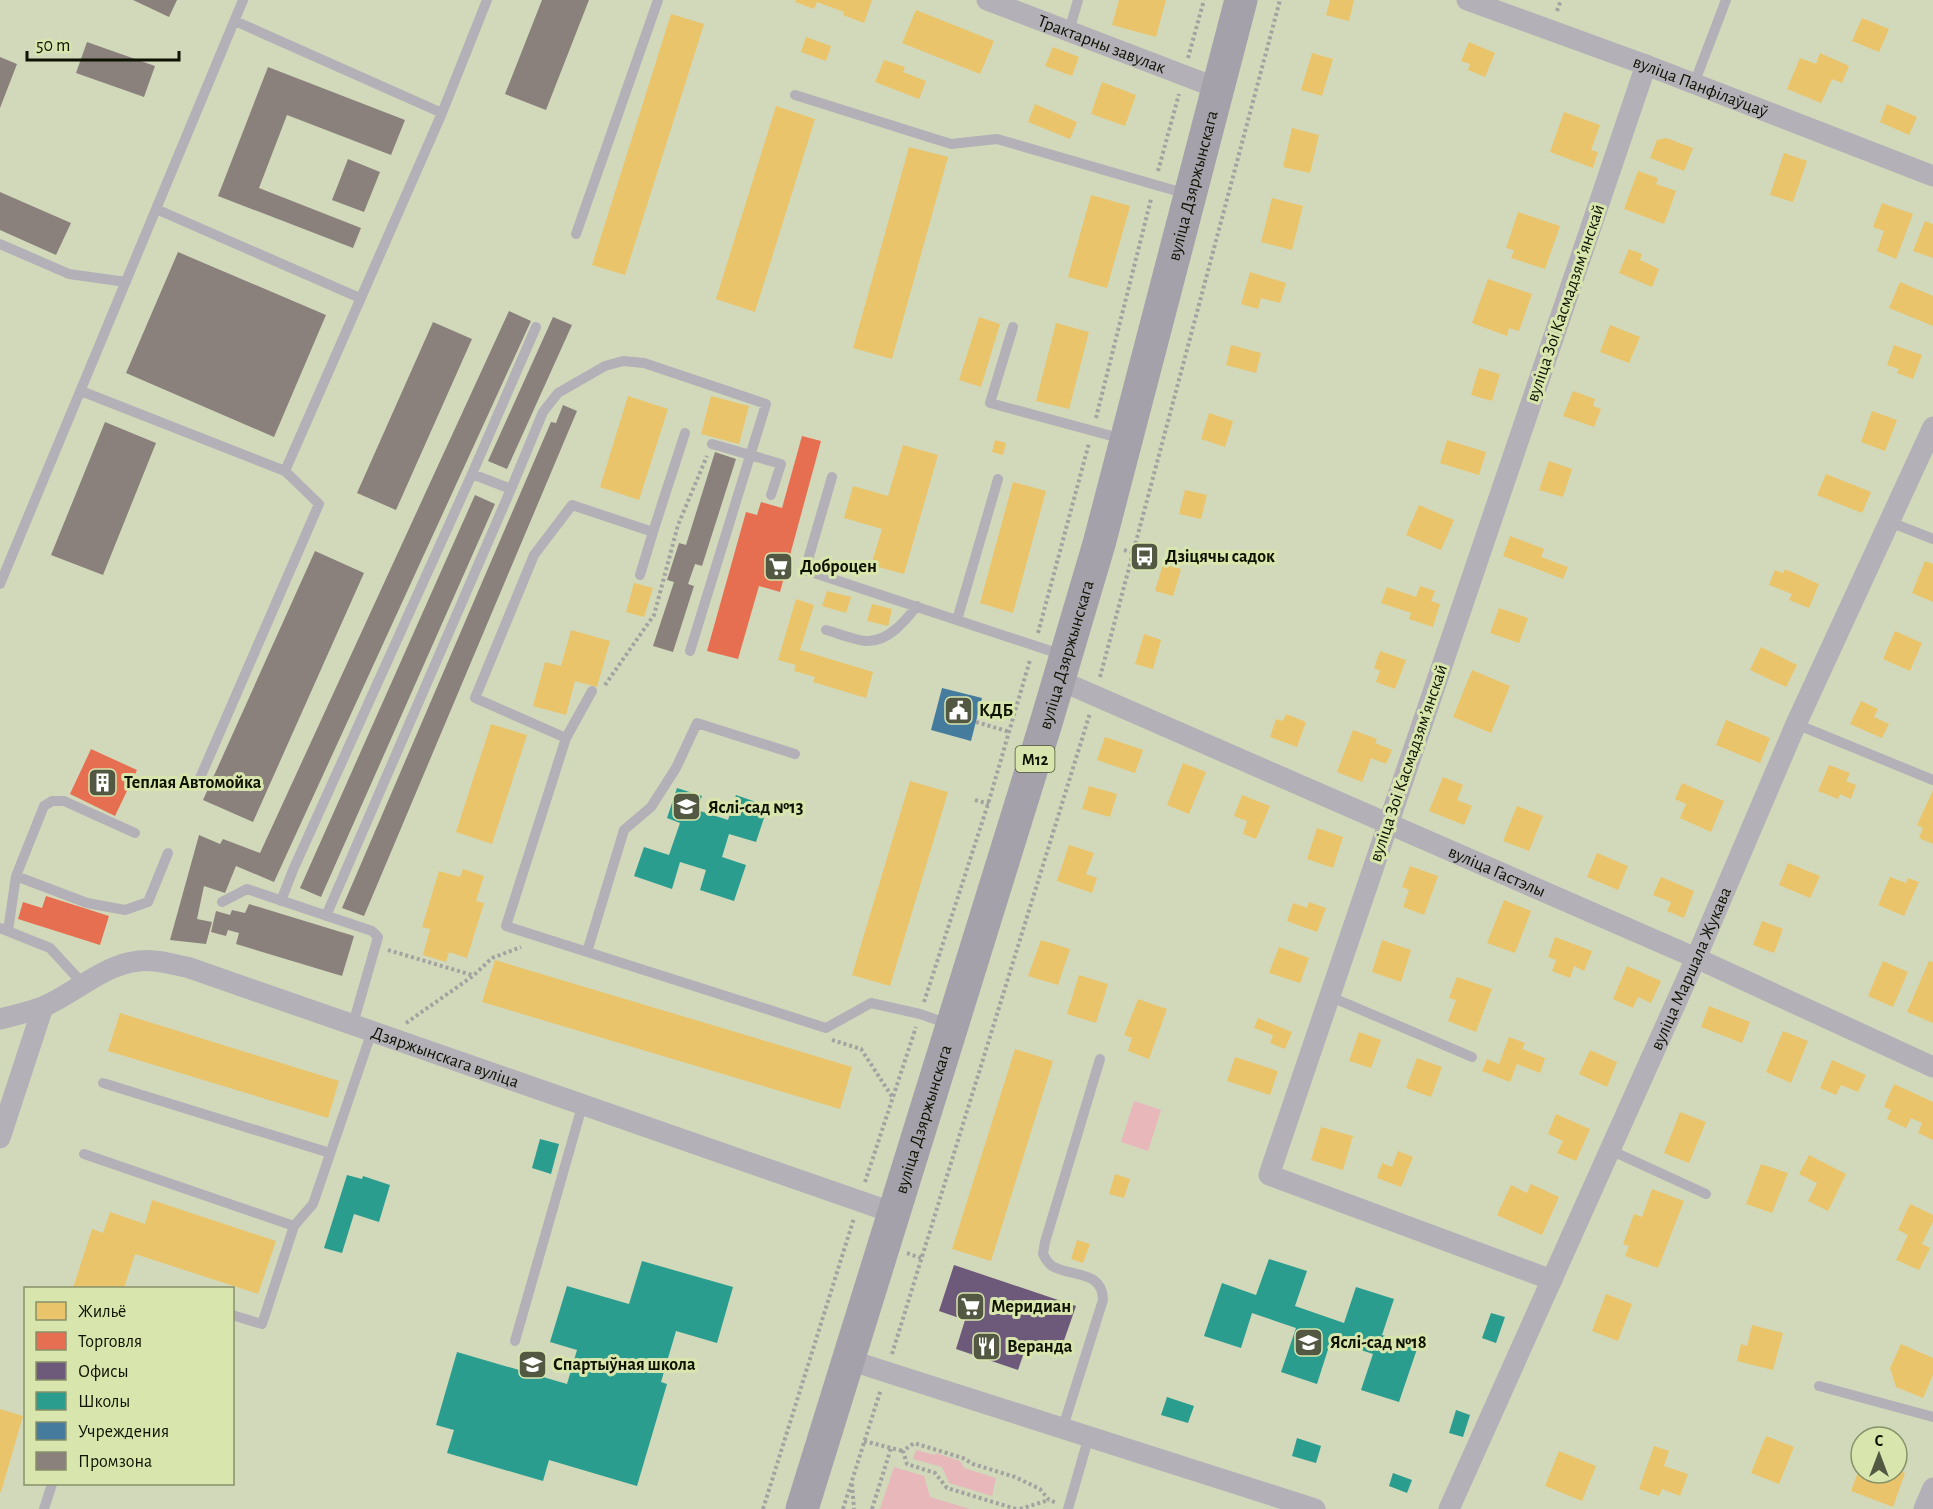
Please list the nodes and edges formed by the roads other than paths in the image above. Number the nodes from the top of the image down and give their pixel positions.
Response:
1 (243, 0) edge
2 (487, 0) edge
3 (658, 0) edge
4 (987, 0) edge
5 (1078, 0) edge
6 (1240, 0) edge
7 (1467, 0) edge
8 (1726, 0) edge
9 (235, 21) junction
10 (1069, 31) junction
11 (1646, 65) junction
12 (1694, 84) junction
13 (1217, 88) junction
14 (795, 95) dead end
15 (442, 113) junction
16 (1933, 176) edge
17 (1190, 195) junction
18 (156, 209) junction
19 (576, 234) dead end
20 (0, 243) edge
21 (126, 282) junction
22 (360, 298) junction
23 (536, 327) dead end
24 (1013, 327) dead end
25 (81, 391) junction
26 (1933, 427) edge
27 (685, 433) dead end
28 (1126, 440) junction
29 (712, 444) road end
30 (750, 455) junction
31 (285, 471) junction
32 (472, 474) junction
33 (832, 477) dead end
34 (998, 479) dead end
35 (511, 489) junction
36 (771, 495) dead end
37 (1890, 522) junction
38 (653, 532) junction
39 (1933, 540) edge
40 (640, 575) dead end
41 (0, 584) edge
42 (917, 606) junction
43 (957, 620) junction
44 (826, 630) dead end
45 (690, 651) dead end
46 (1063, 668) junction
47 (592, 692) road end
48 (1796, 724) junction
49 (566, 738) junction
50 (795, 754) dead end
51 (200, 778) dead end
52 (1933, 780) edge
53 (1387, 823) junction
54 (135, 833) dead end
55 (168, 853) dead end
56 (16, 876) junction
57 (281, 901) junction
58 (222, 902) dead end
59 (326, 916) junction
60 (4, 930) edge
61 (587, 952) junction
62 (1696, 958) junction
63 (84, 985) junction
64 (1331, 996) junction
65 (43, 1007) junction
66 (0, 1019) edge
67 (952, 1024) junction
68 (371, 1030) junction
69 (1472, 1057) dead end
70 (1100, 1059) dead end
71 (1933, 1066) edge
72 (103, 1083) dead end
73 (583, 1103) junction
74 (0, 1138) edge
75 (1610, 1150) junction
76 (330, 1153) junction
77 (84, 1154) dead end
78 (1706, 1194) dead end
79 (894, 1213) junction
80 (294, 1226) junction
81 (1552, 1280) junction
82 (234, 1316) edge
83 (515, 1341) dead end
84 (849, 1360) junction
85 (1820, 1386) dead end
86 (1933, 1417) edge
87 (1063, 1427) junction
88 (1089, 1436) junction
89 (52, 1485) edge
90 (1933, 1488) edge
91 (44, 1509) edge
92 (802, 1509) edge
93 (1068, 1509) edge
94 (1315, 1509) edge
95 (1449, 1509) edge
96 (1924, 1509) edge

1 - 9 lane
2 - 15 lane
3 - 19 lane
4 - 10 street, Трактарны завулак
5 - 10 lane
6 - 13 main road, вуліца Дзяржынскага / М12
7 - 11 street, вуліца Панфілаўцаў
8 - 12 lane
9 - 15 lane
9 - 18 lane
10 - 13 street, Трактарны завулак
11 - 12 street, вуліца Панфілаўцаў
11 - 53 street, вуліца Зоі Касмадзямʼянскай
12 - 16 street, вуліца Панфілаўцаў
13 - 17 main road, вуліца Дзяржынскага / М12
14 - 17 lane
15 - 22 lane
17 - 28 main road, вуліца Дзяржынскага / М12
18 - 21 lane
18 - 22 lane
20 - 21 lane
21 - 25 lane
22 - 31 lane
23 - 32 lane
24 - 28 lane
25 - 31 lane
25 - 41 lane
26 - 37 street, вуліца Маршала Жукава
27 - 38 lane
28 - 46 main road, вуліца Дзяржынскага / М12
29 - 30 lane
30 - 35 lane
30 - 36 lane
30 - 45 lane
31 - 51 lane
32 - 35 lane
32 - 57 lane
33 - 42 lane
34 - 43 lane
35 - 59 lane
37 - 39 lane
37 - 48 street, вуліца Маршала Жукава
38 - 40 lane
38 - 49 lane
42 - 43 lane
42 - 44 lane
43 - 46 lane
46 - 53 street, вуліца Гастэлы
46 - 67 main road, вуліца Дзяржынскага / М12
47 - 49 lane
48 - 52 lane
48 - 62 street, вуліца Маршала Жукава
49 - 61 lane
50 - 61 lane
53 - 62 street, вуліца Гастэлы
53 - 64 street, вуліца Зоі Касмадзямʼянскай
54 - 56 lane
55 - 56 lane
56 - 60 lane
57 - 58 lane
57 - 59 lane
59 - 68 lane
60 - 63 lane
61 - 67 lane
62 - 71 street, вуліца Гастэлы
62 - 75 street, вуліца Маршала Жукава
63 - 65 street, Дзяржынскага вуліца
63 - 68 street, Дзяржынскага вуліца
64 - 69 lane
64 - 81 street, вуліца Зоі Касмадзямʼянскай
65 - 66 street, Дзяржынскага вуліца
65 - 74 street
67 - 79 main road, вуліца Дзяржынскага / М12
68 - 73 street, Дзяржынскага вуліца
68 - 76 lane
70 - 87 lane
72 - 76 lane
73 - 79 street, Дзяржынскага вуліца
73 - 83 lane
75 - 78 lane
75 - 81 street, вуліца Маршала Жукава
76 - 80 lane
77 - 80 lane
79 - 84 main road, вуліца Дзяржынскага / М12
80 - 82 lane
81 - 95 street, вуліца Маршала Жукава
84 - 87 street
84 - 92 main road, вуліца Дзяржынскага / М12
85 - 86 lane
87 - 88 street
88 - 93 lane
88 - 94 street
89 - 91 lane
90 - 96 street

